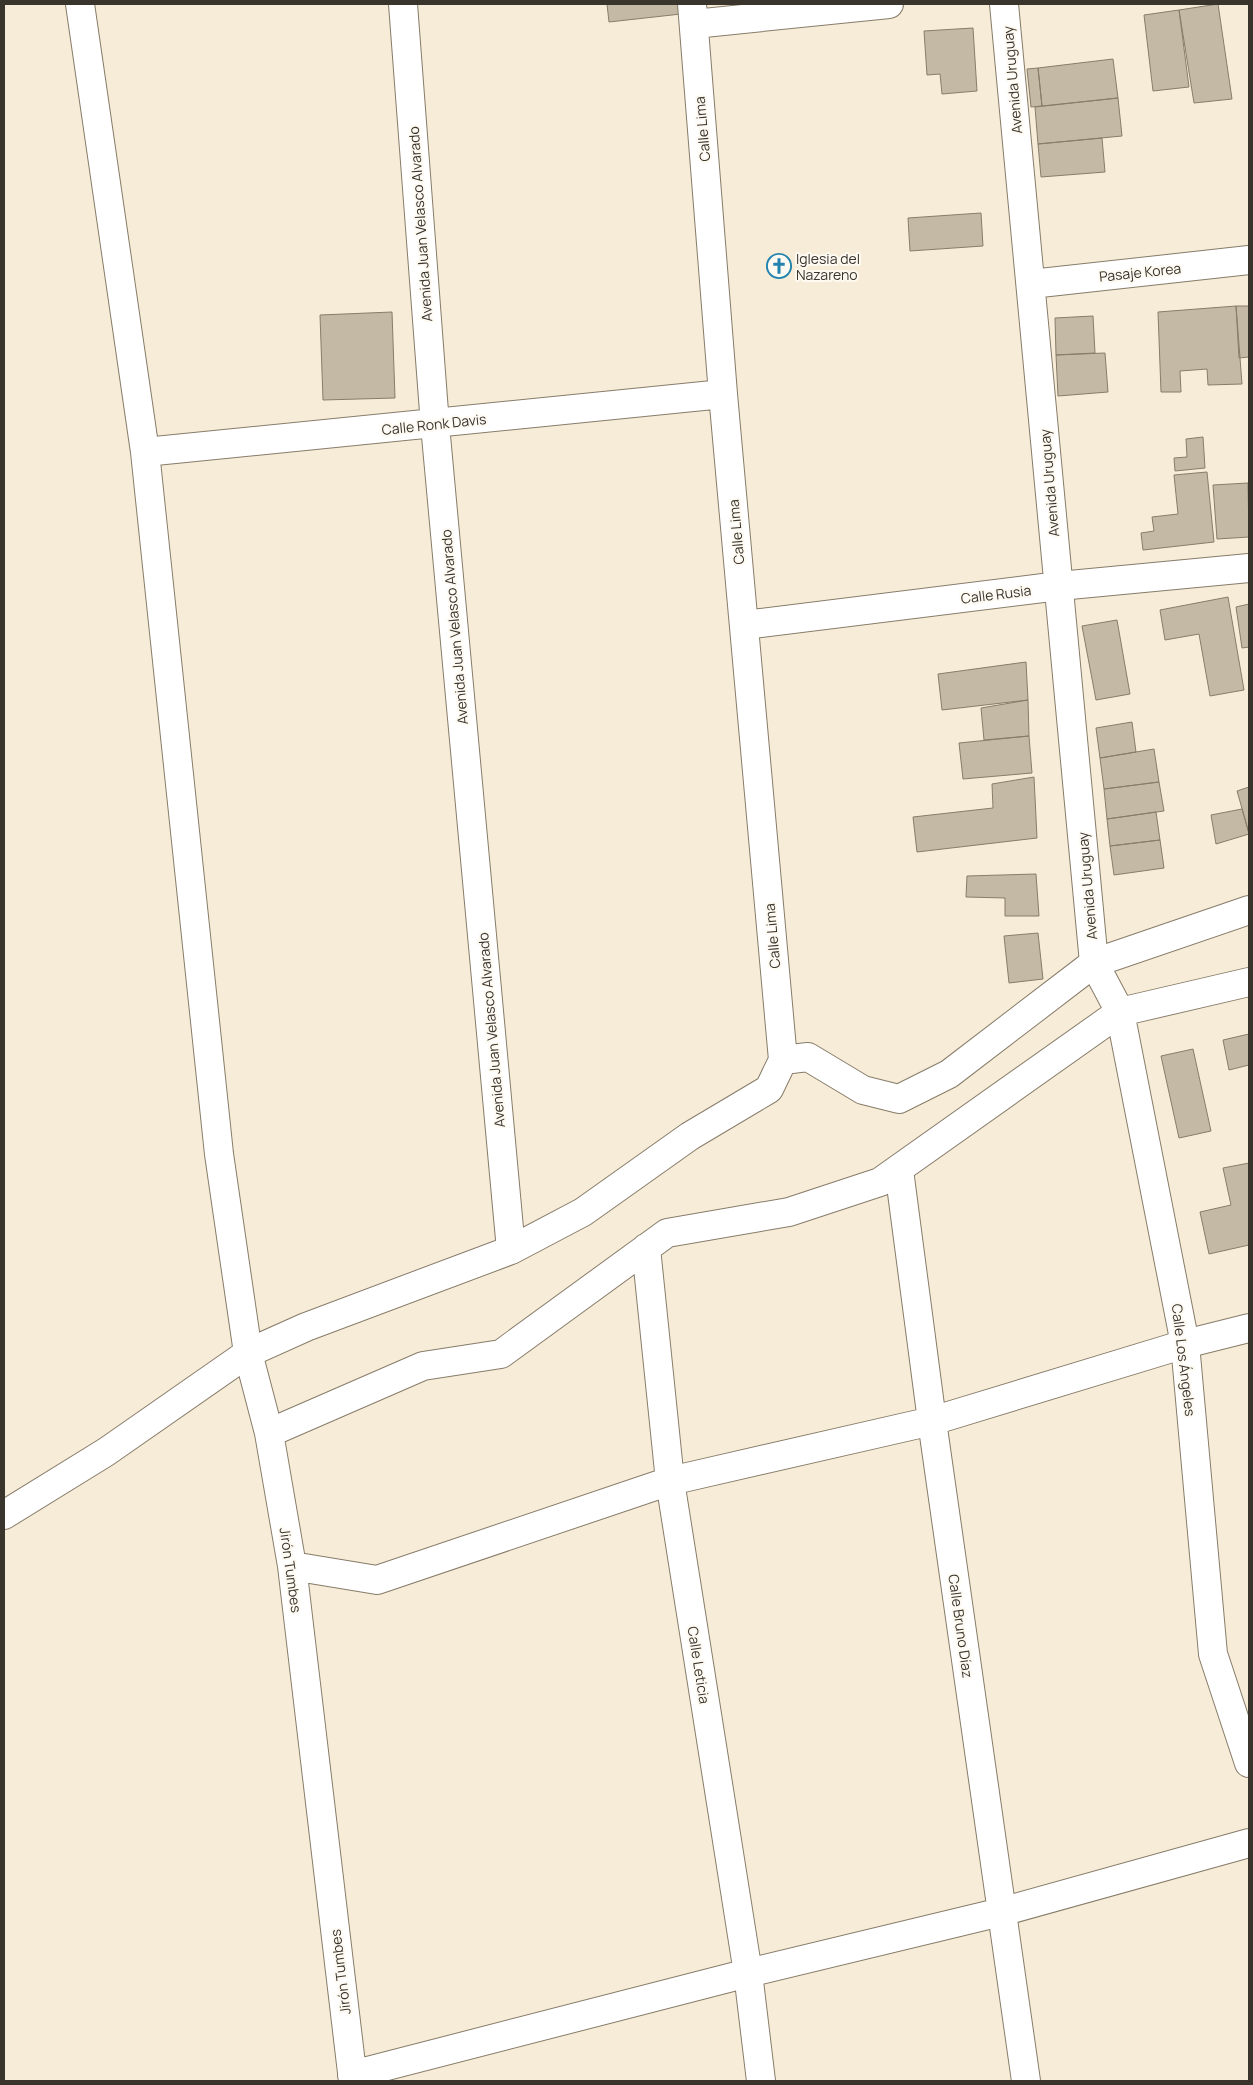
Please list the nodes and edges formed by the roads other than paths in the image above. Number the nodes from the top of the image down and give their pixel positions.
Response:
1 (80, 4) edge
2 (403, 4) edge
3 (889, 4) edge
4 (1004, 4) edge
5 (693, 14) edge
6 (1249, 260) edge
7 (1031, 284) junction
8 (723, 394) junction
9 (435, 425) junction
10 (145, 452) junction
11 (1249, 568) edge
12 (1058, 586) junction
13 (744, 625) junction
14 (1249, 910) edge
15 (1094, 963) junction
16 (1249, 982) edge
17 (1120, 1012) junction
18 (783, 1060) junction
19 (899, 1170) junction
20 (646, 1248) junction
21 (511, 1250) junction
22 (1249, 1328) edge
23 (1185, 1344) junction
24 (248, 1353) junction
25 (932, 1420) junction
26 (270, 1433) junction
27 (670, 1481) junction
28 (4, 1515) edge
29 (292, 1566) junction
30 (1249, 1763) edge
31 (1249, 1843) edge
32 (1001, 1912) junction
33 (748, 1973) junction
34 (352, 2078) edge
35 (761, 2081) edge
36 (1026, 2081) edge

1 - 10 street, Jirón Tumbes
2 - 9 street, Avenida Juan Velasco Alvarado
3 - 5 street
4 - 7 street, Avenida Uruguay
5 - 8 street, Calle Lima
6 - 7 street, Pasaje Korea
7 - 12 street, Avenida Uruguay
8 - 9 street, Calle Ronk Davis
8 - 13 street, Calle Lima
9 - 10 street, Calle Ronk Davis
9 - 21 street, Avenida Juan Velasco Alvarado
10 - 24 street, Jirón Tumbes
11 - 12 street, Calle Rusia
12 - 13 street, Calle Rusia
12 - 15 street, Avenida Uruguay
13 - 18 street, Calle Lima
14 - 15 street
15 - 17 street, Calle Los Ángeles
15 - 18 street
16 - 17 street
17 - 19 street
17 - 23 street, Calle Los Ángeles
18 - 21 street
19 - 20 street
19 - 25 street, Calle Bruno Díaz
20 - 26 street
20 - 27 street, Calle Leticia
21 - 24 street
22 - 23 street
23 - 25 street
23 - 30 street, Calle Los Ángeles
24 - 26 street, Jirón Tumbes
24 - 28 street
25 - 27 street
25 - 32 street, Calle Bruno Díaz
26 - 29 street, Jirón Tumbes
27 - 29 street
27 - 33 street, Calle Leticia
29 - 34 street, Jirón Tumbes
31 - 32 street
32 - 33 street
32 - 36 street, Calle Bruno Díaz
33 - 34 street
33 - 35 street, Calle Leticia

